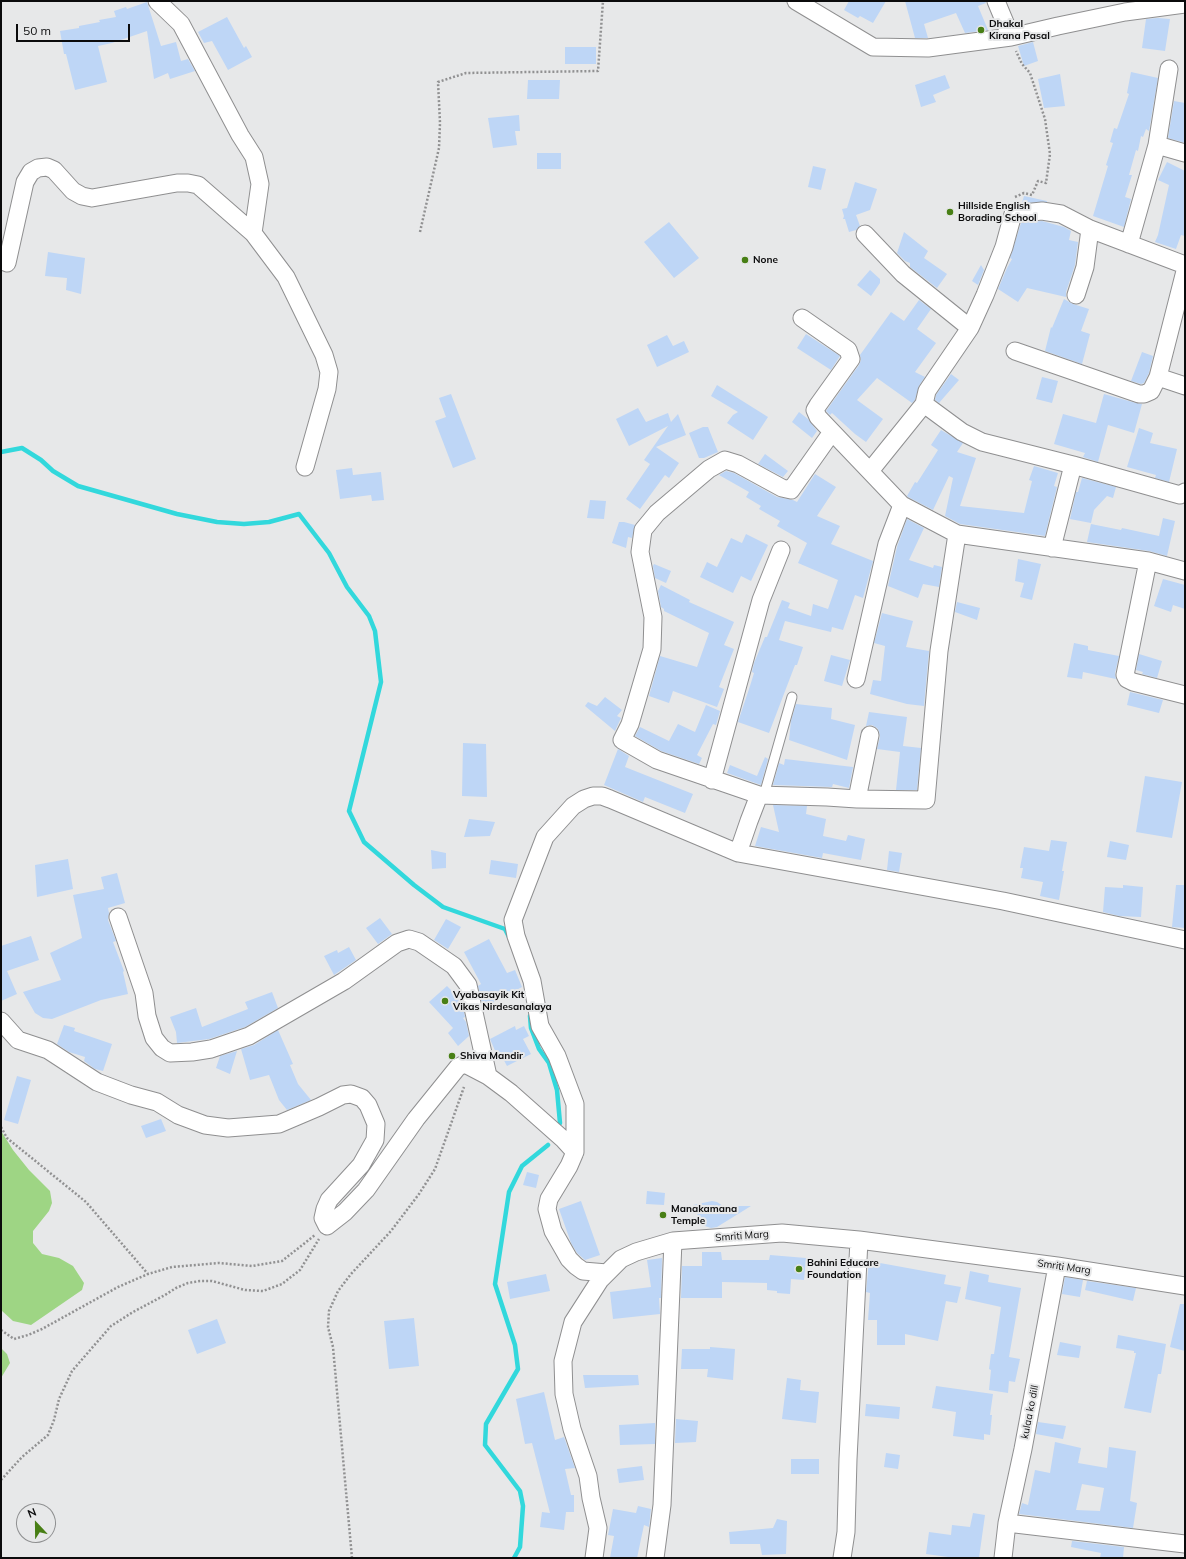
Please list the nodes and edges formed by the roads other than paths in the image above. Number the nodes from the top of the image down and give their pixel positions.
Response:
1 (157, 1) edge
2 (796, 1) edge
3 (996, 1) edge
4 (1185, 4) edge
5 (1125, 7) edge
6 (1011, 37) junction
7 (1169, 69) dead end
8 (1157, 145) junction
9 (1185, 153) edge
10 (1090, 228) junction
11 (253, 233) junction
12 (865, 234) dead end
13 (1129, 244) junction
14 (7, 263) dead end
15 (1185, 265) edge
16 (1185, 271) edge
17 (1076, 295) dead end
18 (802, 318) dead end
19 (970, 328) junction
20 (1016, 351) dead end
21 (1158, 377) junction
22 (1185, 386) edge
23 (924, 404) junction
24 (832, 432) junction
25 (1073, 465) junction
26 (305, 467) dead end
27 (870, 471) junction
28 (1185, 492) edge
29 (902, 505) junction
30 (957, 534) junction
31 (1052, 548) junction
32 (781, 550) dead end
33 (1148, 562) junction
34 (1185, 571) edge
35 (856, 679) dead end
36 (1185, 695) edge
37 (792, 697) dead end
38 (870, 735) dead end
39 (712, 780) junction
40 (762, 795) junction
41 (857, 800) junction
42 (738, 853) junction
43 (118, 917) dead end
44 (1185, 940) edge
45 (1, 1021) edge
46 (481, 1073) junction
47 (575, 1152) junction
48 (859, 1240) junction
49 (673, 1241) junction
50 (1057, 1266) junction
51 (607, 1273) junction
52 (1185, 1286) edge
53 (1007, 1523) junction
54 (1185, 1544) edge
55 (594, 1558) edge
56 (655, 1558) edge
57 (842, 1558) edge
58 (1003, 1558) edge

1 - 11 street
2 - 6 street
3 - 6 street
4 - 5 street
5 - 6 street
7 - 8 street
8 - 9 street
8 - 13 street
10 - 13 street
10 - 17 street
10 - 19 street
11 - 14 street
11 - 26 street
12 - 19 street
13 - 15 street
16 - 21 street
18 - 24 street
19 - 23 street
20 - 21 street
21 - 22 street
23 - 25 street
23 - 27 street
24 - 27 street
24 - 39 street
25 - 28 street
25 - 31 street
27 - 29 street
29 - 30 street
29 - 35 street
30 - 31 street
30 - 41 street
31 - 33 street
32 - 39 street
33 - 34 street
33 - 36 street
37 - 40 lane
38 - 41 street
39 - 40 street
40 - 41 street
40 - 42 street
42 - 44 street
42 - 47 street
43 - 46 street
45 - 46 street
46 - 47 street
47 - 51 street
48 - 49 street, Smriti Marg
48 - 50 street, Smriti Marg
48 - 57 street
49 - 51 street, Smriti Marg
49 - 56 street
50 - 52 street, Smriti Marg
50 - 53 street, kulaa ko dill
51 - 55 street, Smriti Marg
53 - 54 street
53 - 58 street, kulaa ko dill

